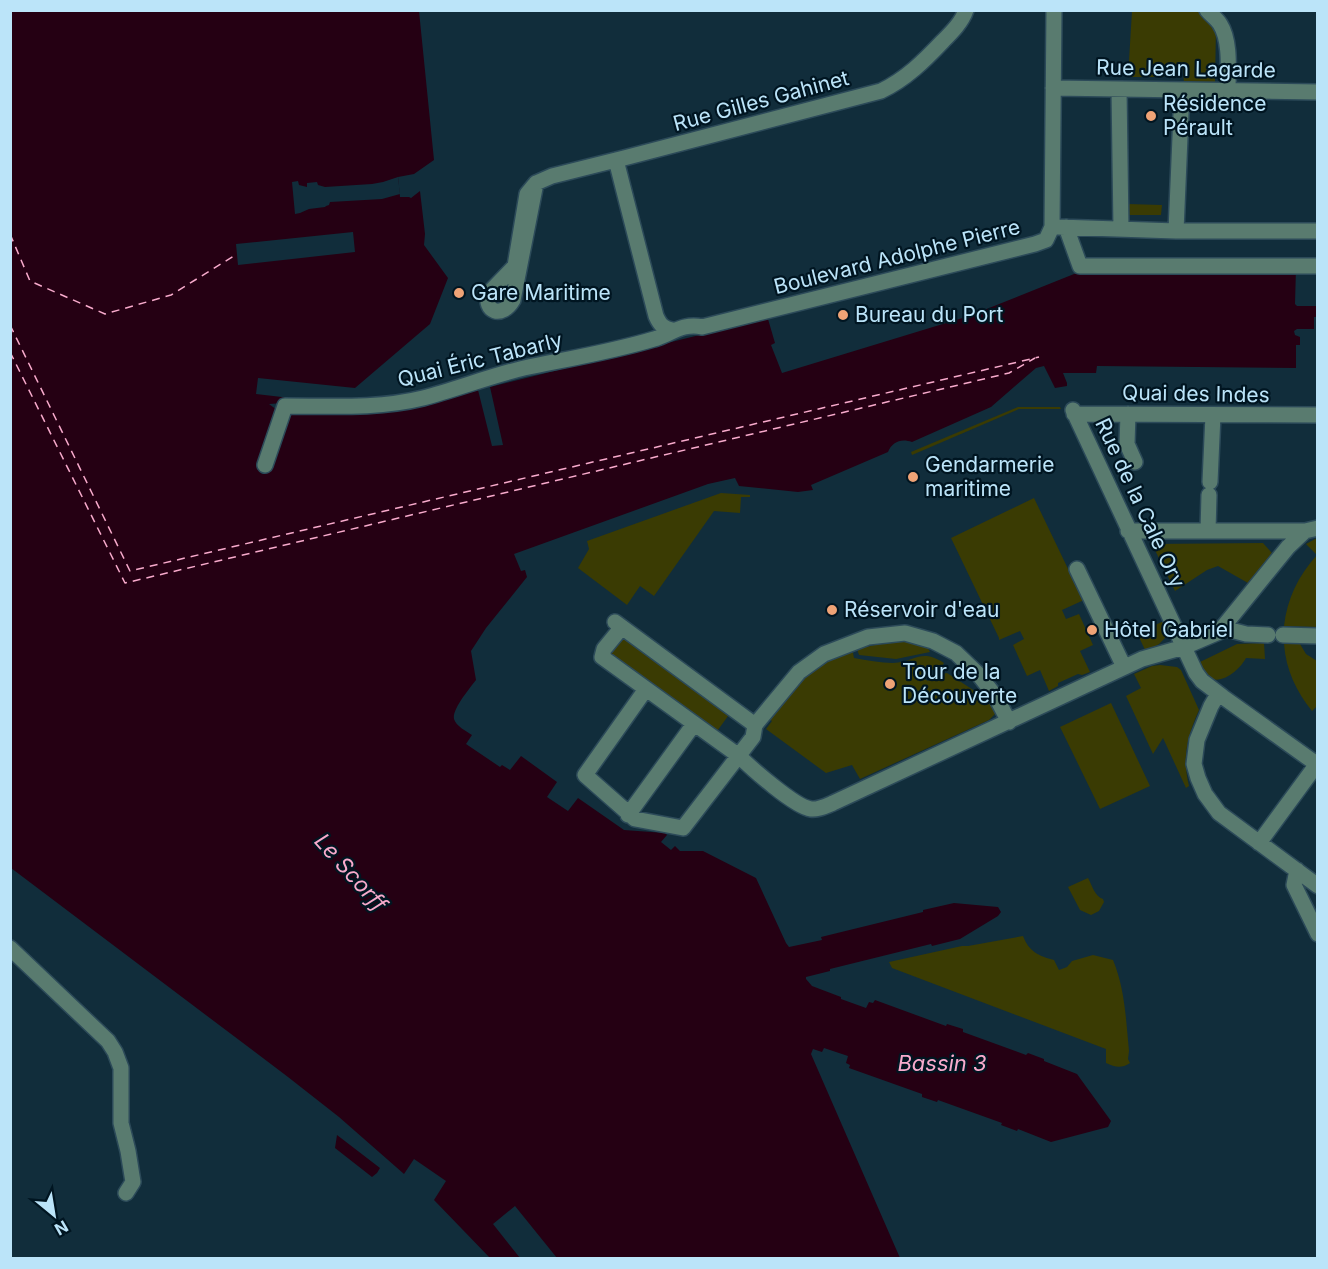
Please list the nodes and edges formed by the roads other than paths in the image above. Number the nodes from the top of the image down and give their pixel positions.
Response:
1 (966, 10) edge
2 (1054, 10) edge
3 (1207, 10) edge
4 (1053, 88) junction
5 (1119, 89) junction
6 (1182, 90) junction
7 (1228, 90) junction
8 (1317, 92) edge
9 (616, 160) junction
10 (536, 183) junction
11 (1059, 227) junction
12 (1121, 229) junction
13 (1176, 231) junction
14 (1317, 231) edge
15 (1317, 266) edge
16 (672, 330) junction
17 (1073, 412) joint
18 (1128, 414) junction
19 (1213, 415) junction
20 (1317, 416) edge
21 (1136, 462) dead end
22 (265, 465) dead end
23 (1311, 529) edge
24 (1128, 531) junction
25 (1208, 531) junction
26 (1077, 569) dead end
27 (1223, 628) junction
28 (1317, 636) edge
29 (1184, 647) junction
30 (1124, 667) junction
31 (646, 689) junction
32 (1218, 694) junction
33 (1009, 722) junction
34 (694, 724) junction
35 (755, 725) junction
36 (739, 756) junction
37 (1317, 765) edge
38 (628, 814) junction
39 (1259, 843) junction
40 (1297, 870) junction
41 (1317, 886) edge
42 (1317, 934) edge
43 (10, 948) edge
44 (126, 1192) dead end

1 - 9 street, Rue Gilles Gahinet
2 - 4 street, Boulevard Adolphe Pierre
3 - 7 street
4 - 5 street, Rue Jean Lagarde
4 - 11 street, Boulevard Adolphe Pierre
5 - 6 street, Rue Jean Lagarde
5 - 12 street
6 - 7 street, Rue Jean Lagarde
6 - 13 street
7 - 8 street, Rue Jean Lagarde
9 - 10 street, Rue Gilles Gahinet
9 - 16 street
10 - 10 street
11 - 12 street
11 - 15 street
11 - 16 street, Boulevard Adolphe Pierre
12 - 13 street
13 - 14 street
16 - 22 street, Quai Éric Tabarly
17 - 18 street, Quai des Indes
17 - 24 street, Rue de la Cale Ory
18 - 19 street, Quai des Indes
18 - 21 street
19 - 20 street, Quai des Indes
19 - 25 street
23 - 25 street
23 - 27 street
24 - 25 street
24 - 29 street, Rue de la Cale Ory
26 - 30 street
27 - 28 street
27 - 29 street
29 - 30 street
29 - 32 street, Rue de la Cale Ory
30 - 33 street
31 - 34 street
31 - 35 street
31 - 38 street
32 - 37 street, Rue de la Cale Ory
32 - 39 street
33 - 35 street
33 - 36 street
34 - 36 street
34 - 38 street
35 - 36 street
36 - 38 street
37 - 39 street
39 - 40 street
40 - 41 street
40 - 42 street
43 - 44 street

